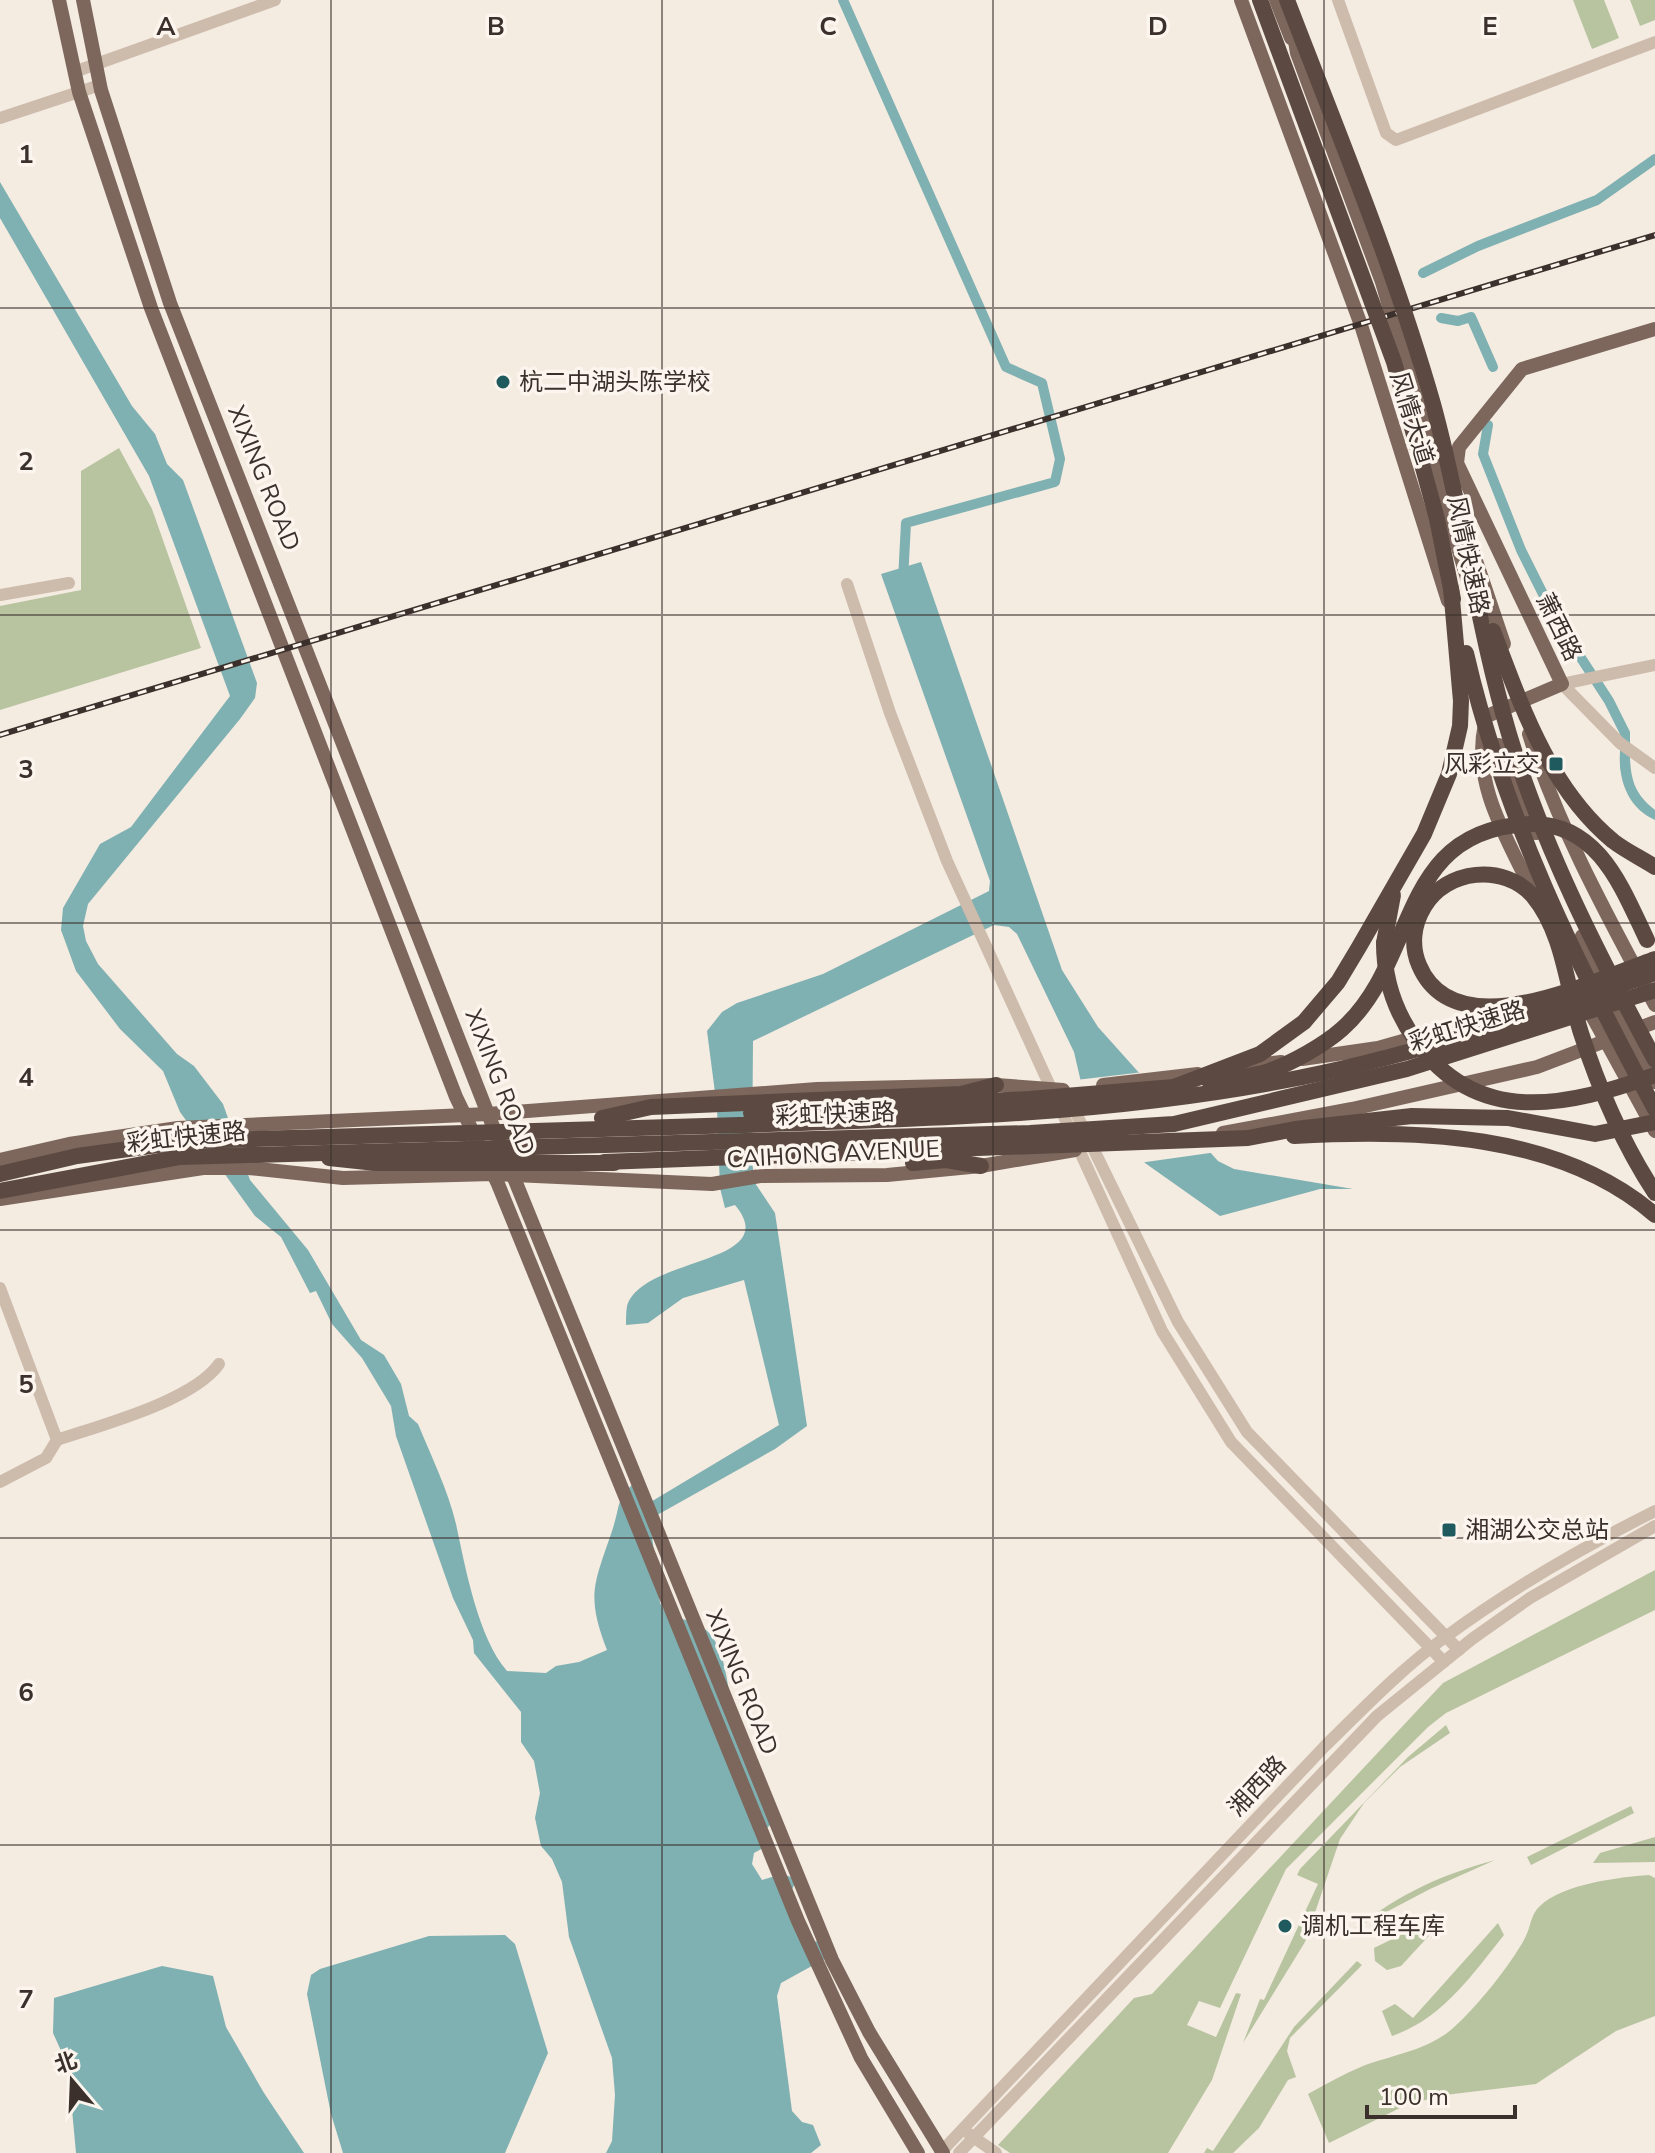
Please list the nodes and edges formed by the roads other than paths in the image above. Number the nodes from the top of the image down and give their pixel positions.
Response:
1 (59, 0) edge
2 (83, 0) edge
3 (275, 0) edge
4 (1241, 0) edge
5 (1260, 0) edge
6 (1276, 0) edge
7 (1288, 0) edge
8 (1338, 0) edge
9 (1655, 42) edge
10 (1297, 53) junction
11 (96, 65) junction
12 (74, 72) junction
13 (100, 85) junction
14 (79, 92) junction
15 (0, 118) edge
16 (1655, 329) edge
17 (1453, 483) junction
18 (69, 583) dead end
19 (847, 584) dead end
20 (1451, 588) junction
21 (0, 595) edge
22 (1655, 665) edge
23 (1562, 684) junction
24 (1517, 703) junction
25 (1487, 716) junction
26 (1655, 768) edge
27 (1541, 844) junction
28 (1655, 867) edge
29 (1397, 882) junction
30 (1528, 882) junction
31 (1655, 961) edge
32 (1637, 971) junction
33 (1655, 973) edge
34 (1603, 982) junction
35 (1579, 990) junction
36 (1655, 990) edge
37 (1655, 1005) edge
38 (1655, 1022) edge
39 (1629, 1032) junction
40 (1605, 1041) junction
41 (1652, 1067) edge
42 (1655, 1082) edge
43 (996, 1085) junction
44 (1174, 1087) junction
45 (1064, 1089) junction
46 (1655, 1109) edge
47 (488, 1114) junction
48 (464, 1115) junction
49 (602, 1118) junction
50 (1655, 1122) edge
51 (1655, 1131) edge
52 (1248, 1138) junction
53 (260, 1139) junction
54 (1088, 1149) junction
55 (272, 1153) junction
56 (0, 1160) edge
57 (604, 1162) junction
58 (981, 1166) junction
59 (0, 1174) edge
60 (493, 1174) junction
61 (0, 1191) edge
62 (1655, 1193) edge
63 (0, 1199) edge
64 (1655, 1215) edge
65 (0, 1288) edge
66 (219, 1364) dead end
67 (57, 1440) junction
68 (0, 1482) edge
69 (1655, 1511) edge
70 (1655, 1526) edge
71 (1444, 1637) junction
72 (1430, 1649) junction
73 (1459, 1650) junction
74 (1444, 1662) junction
75 (969, 2133) junction
76 (918, 2153) edge
77 (942, 2153) edge
78 (959, 2153) edge
79 (996, 2153) edge

1 - 12 main road, XIXING ROAD
2 - 11 main road, XIXING ROAD
3 - 11 street
4 - 25 main road, 风情大道
5 - 20 highway, 风情快速路, bridge
6 - 10 main road
7 - 10 main road, 风情大道
7 - 17 highway, 风情快速路, bridge
8 - 9 street
10 - 24 main road, 风情大道
11 - 12 street
11 - 13 main road, XIXING ROAD
12 - 14 main road, XIXING ROAD
13 - 14 street
13 - 47 main road, XIXING ROAD
14 - 15 street
14 - 48 main road, XIXING ROAD
16 - 23 main road, 萧西路
17 - 28 highway, bridge
17 - 41 highway, 风情快速路, bridge
18 - 21 street
19 - 45 street
20 - 29 highway, bridge
20 - 46 highway, 风情快速路, bridge
22 - 23 street
23 - 24 main road, 萧西路
23 - 26 street
24 - 25 main road, 萧西路
24 - 32 main road, 风情大道
25 - 27 main road, 风情大道
25 - 30 main road
27 - 30 main road
27 - 34 main road, 风情大道
29 - 41 highway, bridge
29 - 44 highway, bridge
30 - 35 main road
31 - 32 main road
31 - 44 highway, bridge
31 - 62 highway, bridge
32 - 34 main road
32 - 37 main road, 风情大道
33 - 53 highway, 彩虹快速路, bridge
34 - 35 main road
34 - 39 main road, 风情大道
35 - 40 main road
35 - 45 main road
36 - 55 highway, 彩虹快速路, bridge
38 - 39 main road, CAIHONG AVENUE
39 - 40 main road, CAIHONG AVENUE
39 - 41 main road, 风情大道
40 - 51 main road
40 - 54 main road, CAIHONG AVENUE, bridge
41 - 42 main road, 风情大道, bridge
43 - 45 main road
43 - 47 main road
43 - 49 highway
44 - 49 highway, bridge
45 - 54 street
47 - 48 main road
47 - 77 main road, XIXING ROAD
48 - 56 main road
48 - 60 main road, XIXING ROAD
49 - 53 highway, bridge
50 - 52 highway, bridge
52 - 57 highway, bridge
52 - 64 highway, bridge
53 - 59 highway, 彩虹快速路, bridge
54 - 58 main road, CAIHONG AVENUE
54 - 71 street
54 - 72 street
55 - 57 highway, bridge
55 - 61 highway, 彩虹快速路, bridge
57 - 58 highway, bridge
58 - 60 main road, CAIHONG AVENUE
60 - 63 main road, CAIHONG AVENUE
60 - 76 main road, XIXING ROAD
65 - 67 street
66 - 67 street
67 - 68 street
69 - 71 street, 湘西路
70 - 73 street, 湘西路
71 - 72 street, 湘西路
71 - 73 street
72 - 74 street
72 - 75 street, 湘西路
73 - 74 street, 湘西路
74 - 75 street, 湘西路
75 - 77 street, 湘西路
75 - 78 street, 湘西路
75 - 79 street

